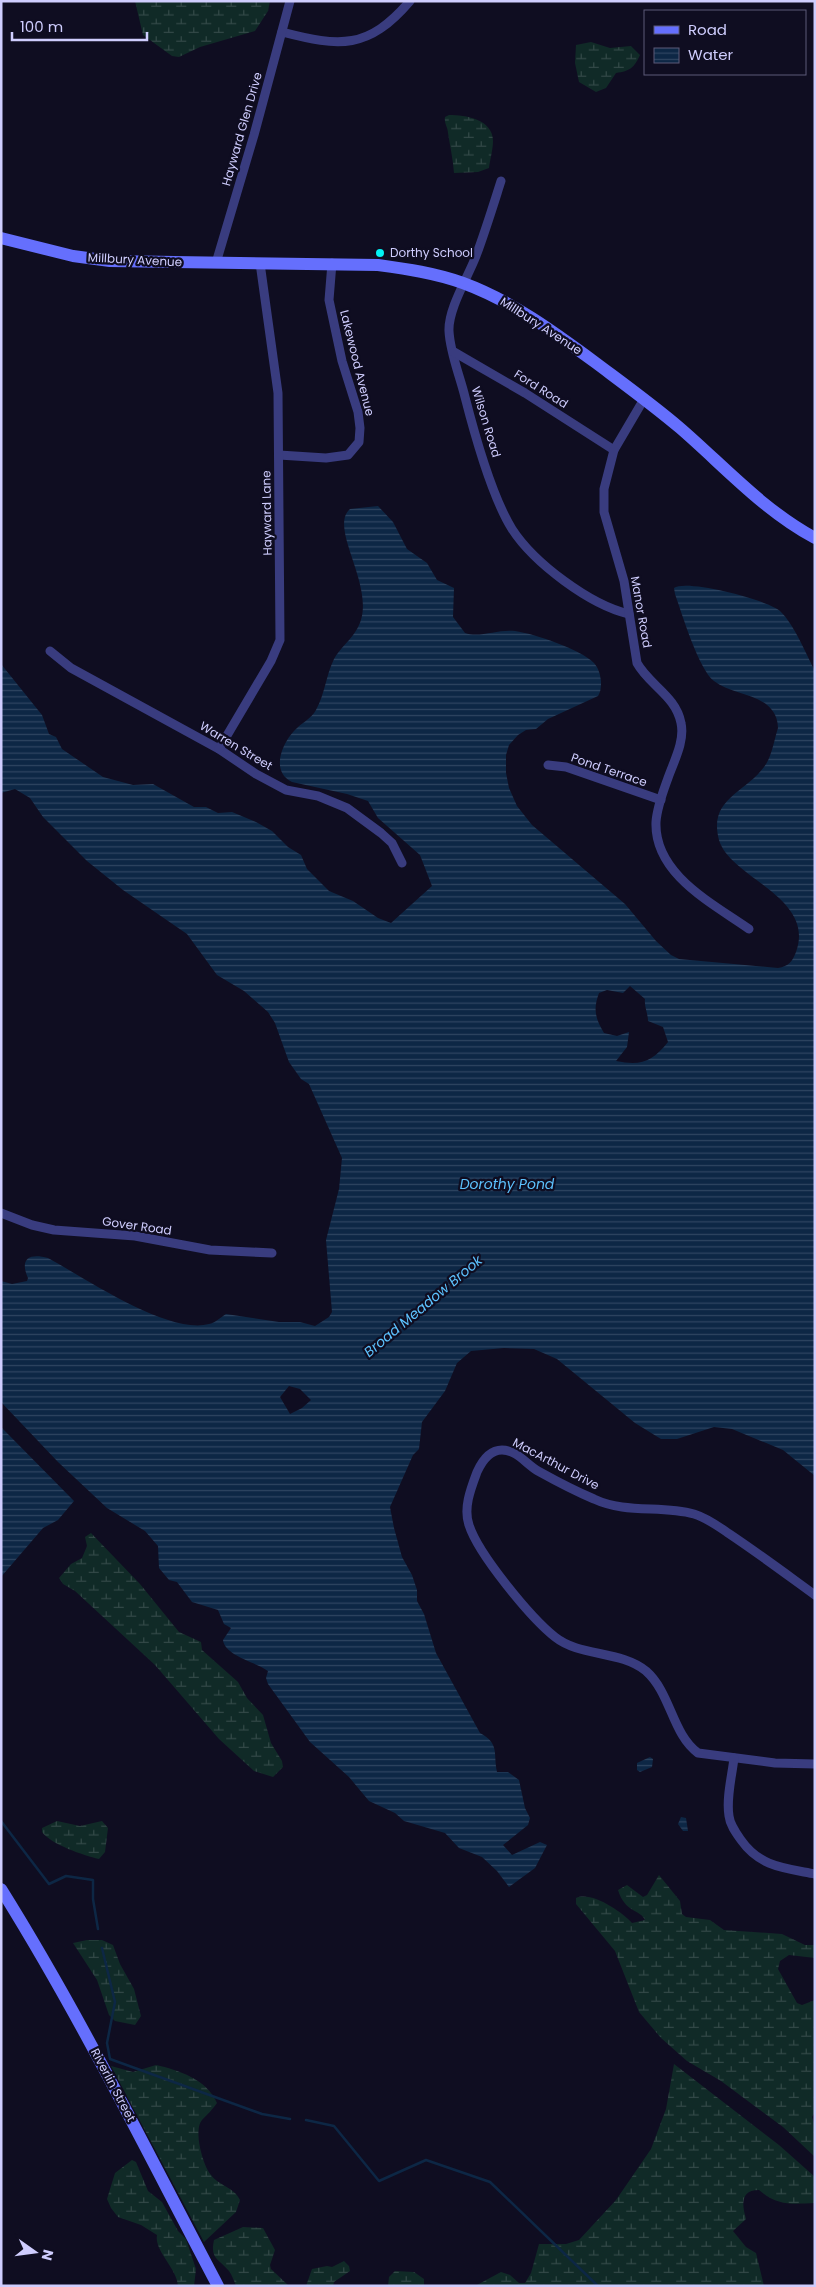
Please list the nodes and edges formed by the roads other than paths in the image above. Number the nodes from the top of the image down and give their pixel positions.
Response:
1 (290, 1) edge
2 (410, 1) edge
3 (282, 32) junction
4 (501, 181) dead end
5 (1, 238) edge
6 (216, 263) junction
7 (260, 263) junction
8 (332, 263) junction
9 (464, 284) junction
10 (454, 352) junction
11 (644, 399) junction
12 (614, 450) junction
13 (279, 455) junction
14 (815, 538) edge
15 (629, 614) junction
16 (50, 652) dead end
17 (219, 749) junction
18 (548, 765) dead end
19 (660, 800) junction
20 (402, 863) dead end
21 (749, 929) dead end
22 (1, 1213) edge
23 (272, 1253) dead end
24 (815, 1594) edge
25 (734, 1758) junction
26 (815, 1764) edge
27 (815, 1874) edge
28 (1, 1889) edge
29 (218, 2286) edge

1 - 3 street, Hayward Glen Drive
2 - 3 street
3 - 6 street, Hayward Glen Drive
4 - 9 street, Wilson Road
5 - 6 main road, Millbury Avenue
6 - 7 main road, Millbury Avenue
7 - 8 main road, Millbury Avenue
7 - 13 street, Hayward Lane
8 - 9 main road, Millbury Avenue
8 - 13 street, Lakewood Avenue
9 - 10 street, Wilson Road
9 - 11 main road, Millbury Avenue
10 - 12 street, Ford Road
10 - 15 street, Wilson Road
11 - 12 street, Manor Road
11 - 14 main road, Millbury Avenue
12 - 15 street, Manor Road
13 - 17 street, Hayward Lane
15 - 19 street, Manor Road
16 - 17 street, Warren Street
17 - 20 street, Warren Street
18 - 19 street, Pond Terrace
19 - 21 street, Manor Road
22 - 23 street, Gover Road
24 - 25 street, MacArthur Drive
25 - 26 street
25 - 27 street
28 - 29 main road, Riverlin Street

